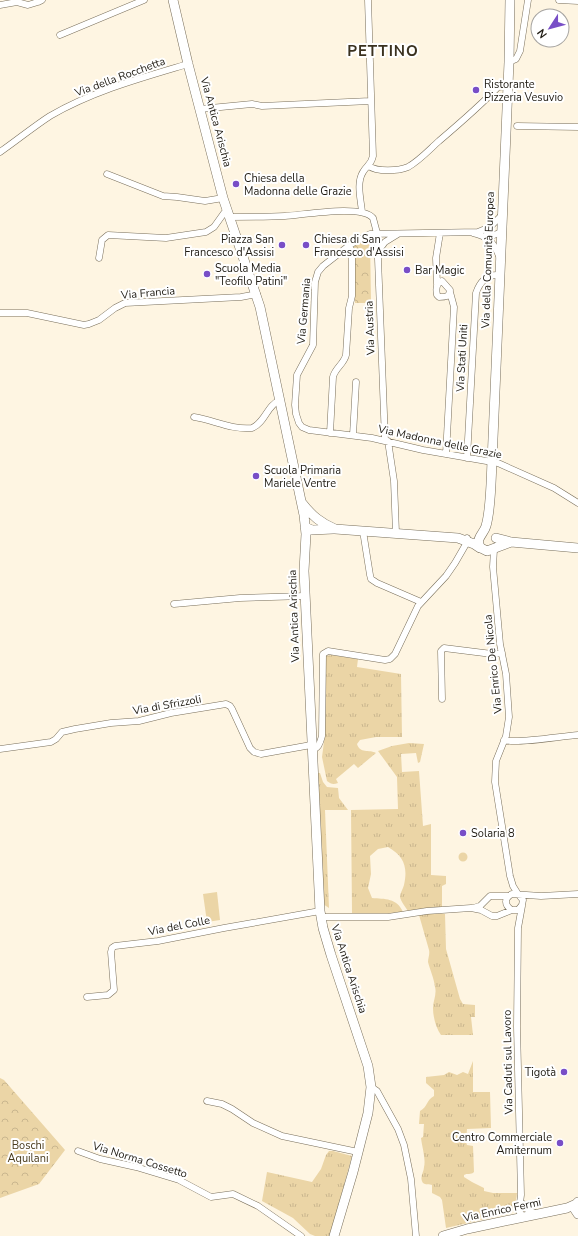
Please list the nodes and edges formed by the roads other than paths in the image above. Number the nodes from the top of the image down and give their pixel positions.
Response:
1 (42, 0) edge
2 (144, 0) edge
3 (172, 0) edge
4 (368, 0) edge
5 (510, 0) edge
6 (528, 0) edge
7 (559, 0) edge
8 (578, 0) edge
9 (0, 5) edge
10 (60, 34) dead end
11 (509, 62) junction
12 (188, 64) junction
13 (508, 86) junction
14 (370, 102) junction
15 (200, 109) junction
16 (517, 126) dead end
17 (578, 127) edge
18 (0, 152) edge
19 (369, 166) junction
20 (107, 174) dead end
21 (223, 198) junction
22 (362, 212) junction
23 (229, 214) junction
24 (502, 215) junction
25 (502, 232) junction
26 (377, 233) junction
27 (399, 233) junction
28 (440, 233) junction
29 (484, 233) junction
30 (349, 246) junction
31 (378, 252) junction
32 (98, 258) dead end
33 (501, 260) junction
34 (500, 276) junction
35 (440, 283) junction
36 (450, 292) junction
37 (257, 294) junction
38 (0, 313) edge
39 (356, 382) dead end
40 (280, 400) junction
41 (295, 409) junction
42 (284, 415) junction
43 (194, 417) dead end
44 (296, 418) junction
45 (330, 433) junction
46 (353, 436) junction
47 (387, 440) junction
48 (446, 454) junction
49 (467, 458) junction
50 (492, 462) junction
51 (301, 500) junction
52 (578, 503) edge
53 (488, 520) junction
54 (305, 527) junction
55 (324, 528) junction
56 (363, 531) junction
57 (396, 533) junction
58 (482, 534) junction
59 (495, 536) junction
60 (464, 539) junction
61 (511, 542) junction
62 (305, 546) junction
63 (494, 548) junction
64 (578, 548) edge
65 (482, 549) junction
66 (493, 567) junction
67 (305, 596) junction
68 (421, 602) junction
69 (174, 604) dead end
70 (502, 653) junction
71 (442, 699) dead end
72 (578, 735) edge
73 (504, 740) junction
74 (312, 747) junction
75 (0, 748) edge
76 (510, 876) junction
77 (518, 894) junction
78 (578, 894) edge
79 (509, 895) junction
80 (541, 896) junction
81 (485, 899) junction
82 (522, 906) junction
83 (471, 908) junction
84 (512, 910) junction
85 (485, 912) junction
86 (320, 914) junction
87 (518, 928) junction
88 (87, 997) dead end
89 (371, 1087) junction
90 (207, 1102) dead end
91 (78, 1151) dead end
92 (358, 1152) junction
93 (521, 1205) junction
94 (575, 1208) edge
95 (538, 1214) junction
96 (522, 1217) junction
97 (508, 1220) junction
98 (301, 1236) edge
99 (334, 1236) edge
100 (416, 1236) edge
101 (443, 1236) edge

1 - 9 street
2 - 10 street
3 - 12 main road, Via Antica Arischia
4 - 14 street
5 - 11 main road, Via della Comunità Europea
6 - 11 street
7 - 8 street
11 - 13 main road, Via della Comunità Europea
12 - 15 main road, Via Antica Arischia
12 - 18 street, Via della Rocchetta
13 - 19 street
13 - 24 main road, Via della Comunità Europea
14 - 15 street
14 - 19 street
15 - 21 main road, Via Antica Arischia
16 - 17 street
19 - 22 street
20 - 21 street
21 - 23 main road, Via Antica Arischia
22 - 23 street
22 - 26 street, Via Austria
23 - 32 street
23 - 37 main road, Via Antica Arischia
24 - 25 main road, Via della Comunità Europea
24 - 29 street
25 - 29 street, Via Germania
25 - 33 main road, Via della Comunità Europea
26 - 27 street, Via Germania
26 - 30 street, Via Germania
26 - 31 street, Via Austria
27 - 28 street, Via Germania
27 - 31 street
28 - 29 street, Via Germania
28 - 35 street
29 - 33 street
30 - 41 street, Via Germania
30 - 45 street
31 - 47 street, Via Austria
33 - 34 main road, Via della Comunità Europea
34 - 49 street, Via Stati Uniti
34 - 50 main road, Via della Comunità Europea
35 - 36 street
35 - 36 street
36 - 48 street
37 - 38 street, Via Francia
37 - 40 main road, Via Antica Arischia
39 - 46 street
40 - 42 main road, Via Antica Arischia
40 - 43 street
41 - 42 street
41 - 44 street, Via Germania
42 - 44 street
42 - 51 main road, Via Antica Arischia
44 - 45 street, Via Madonna delle Grazie
45 - 46 street, Via Madonna delle Grazie
46 - 47 street, Via Madonna delle Grazie
47 - 48 street, Via Madonna delle Grazie
47 - 57 street, Via Austria
48 - 49 street, Via Madonna delle Grazie
49 - 50 street, Via Madonna delle Grazie
50 - 52 street, Via Madonna delle Grazie
50 - 53 main road, Via della Comunità Europea
51 - 54 main road, Via Antica Arischia
51 - 55 main road
53 - 58 main road, Via della Comunità Europea
53 - 59 main road, Via della Comunità Europea
54 - 55 main road
54 - 62 main road, Via Antica Arischia
55 - 56 main road
55 - 62 main road
56 - 57 main road
56 - 68 street
57 - 60 main road
58 - 59 main road
58 - 60 main road
58 - 65 main road
59 - 61 main road
59 - 63 main road
60 - 65 main road
60 - 68 street
61 - 63 main road
61 - 64 main road
62 - 67 main road, Via Antica Arischia
63 - 65 main road
63 - 66 street, Via Enrico De Nicola
65 - 66 street, Via Enrico De Nicola
66 - 70 street, Via Enrico De Nicola
67 - 69 street
67 - 74 main road, Via Antica Arischia
68 - 74 street
70 - 71 street
70 - 73 street, Via Enrico De Nicola
72 - 73 street
73 - 76 street, Via Enrico De Nicola
74 - 75 street, Via di Sfrizzoli
74 - 86 main road, Via Antica Arischia
76 - 77 street, Via Enrico De Nicola
76 - 79 street, Via Enrico De Nicola
77 - 79 street
77 - 80 street
77 - 82 street
78 - 80 street
79 - 81 street
79 - 84 street
80 - 82 street
81 - 83 street
81 - 85 street
82 - 84 street
82 - 87 street, Via Caduti sul Lavoro
83 - 85 street
83 - 86 street
84 - 85 street
84 - 87 street, Via Caduti sul Lavoro
86 - 88 street, Via del Colle
86 - 89 main road, Via Antica Arischia
87 - 93 street, Via Caduti sul Lavoro
89 - 92 main road, Via Antica Arischia
89 - 100 street
90 - 92 street
91 - 98 street, Via Norma Cossetto
92 - 99 main road, Via Antica Arischia
93 - 95 street
93 - 96 street, Via Caduti sul Lavoro
93 - 97 street
94 - 95 main road, Via Enrico Fermi
95 - 96 main road, Via Enrico Fermi
96 - 97 main road, Via Enrico Fermi
97 - 101 main road, Via Enrico Fermi

